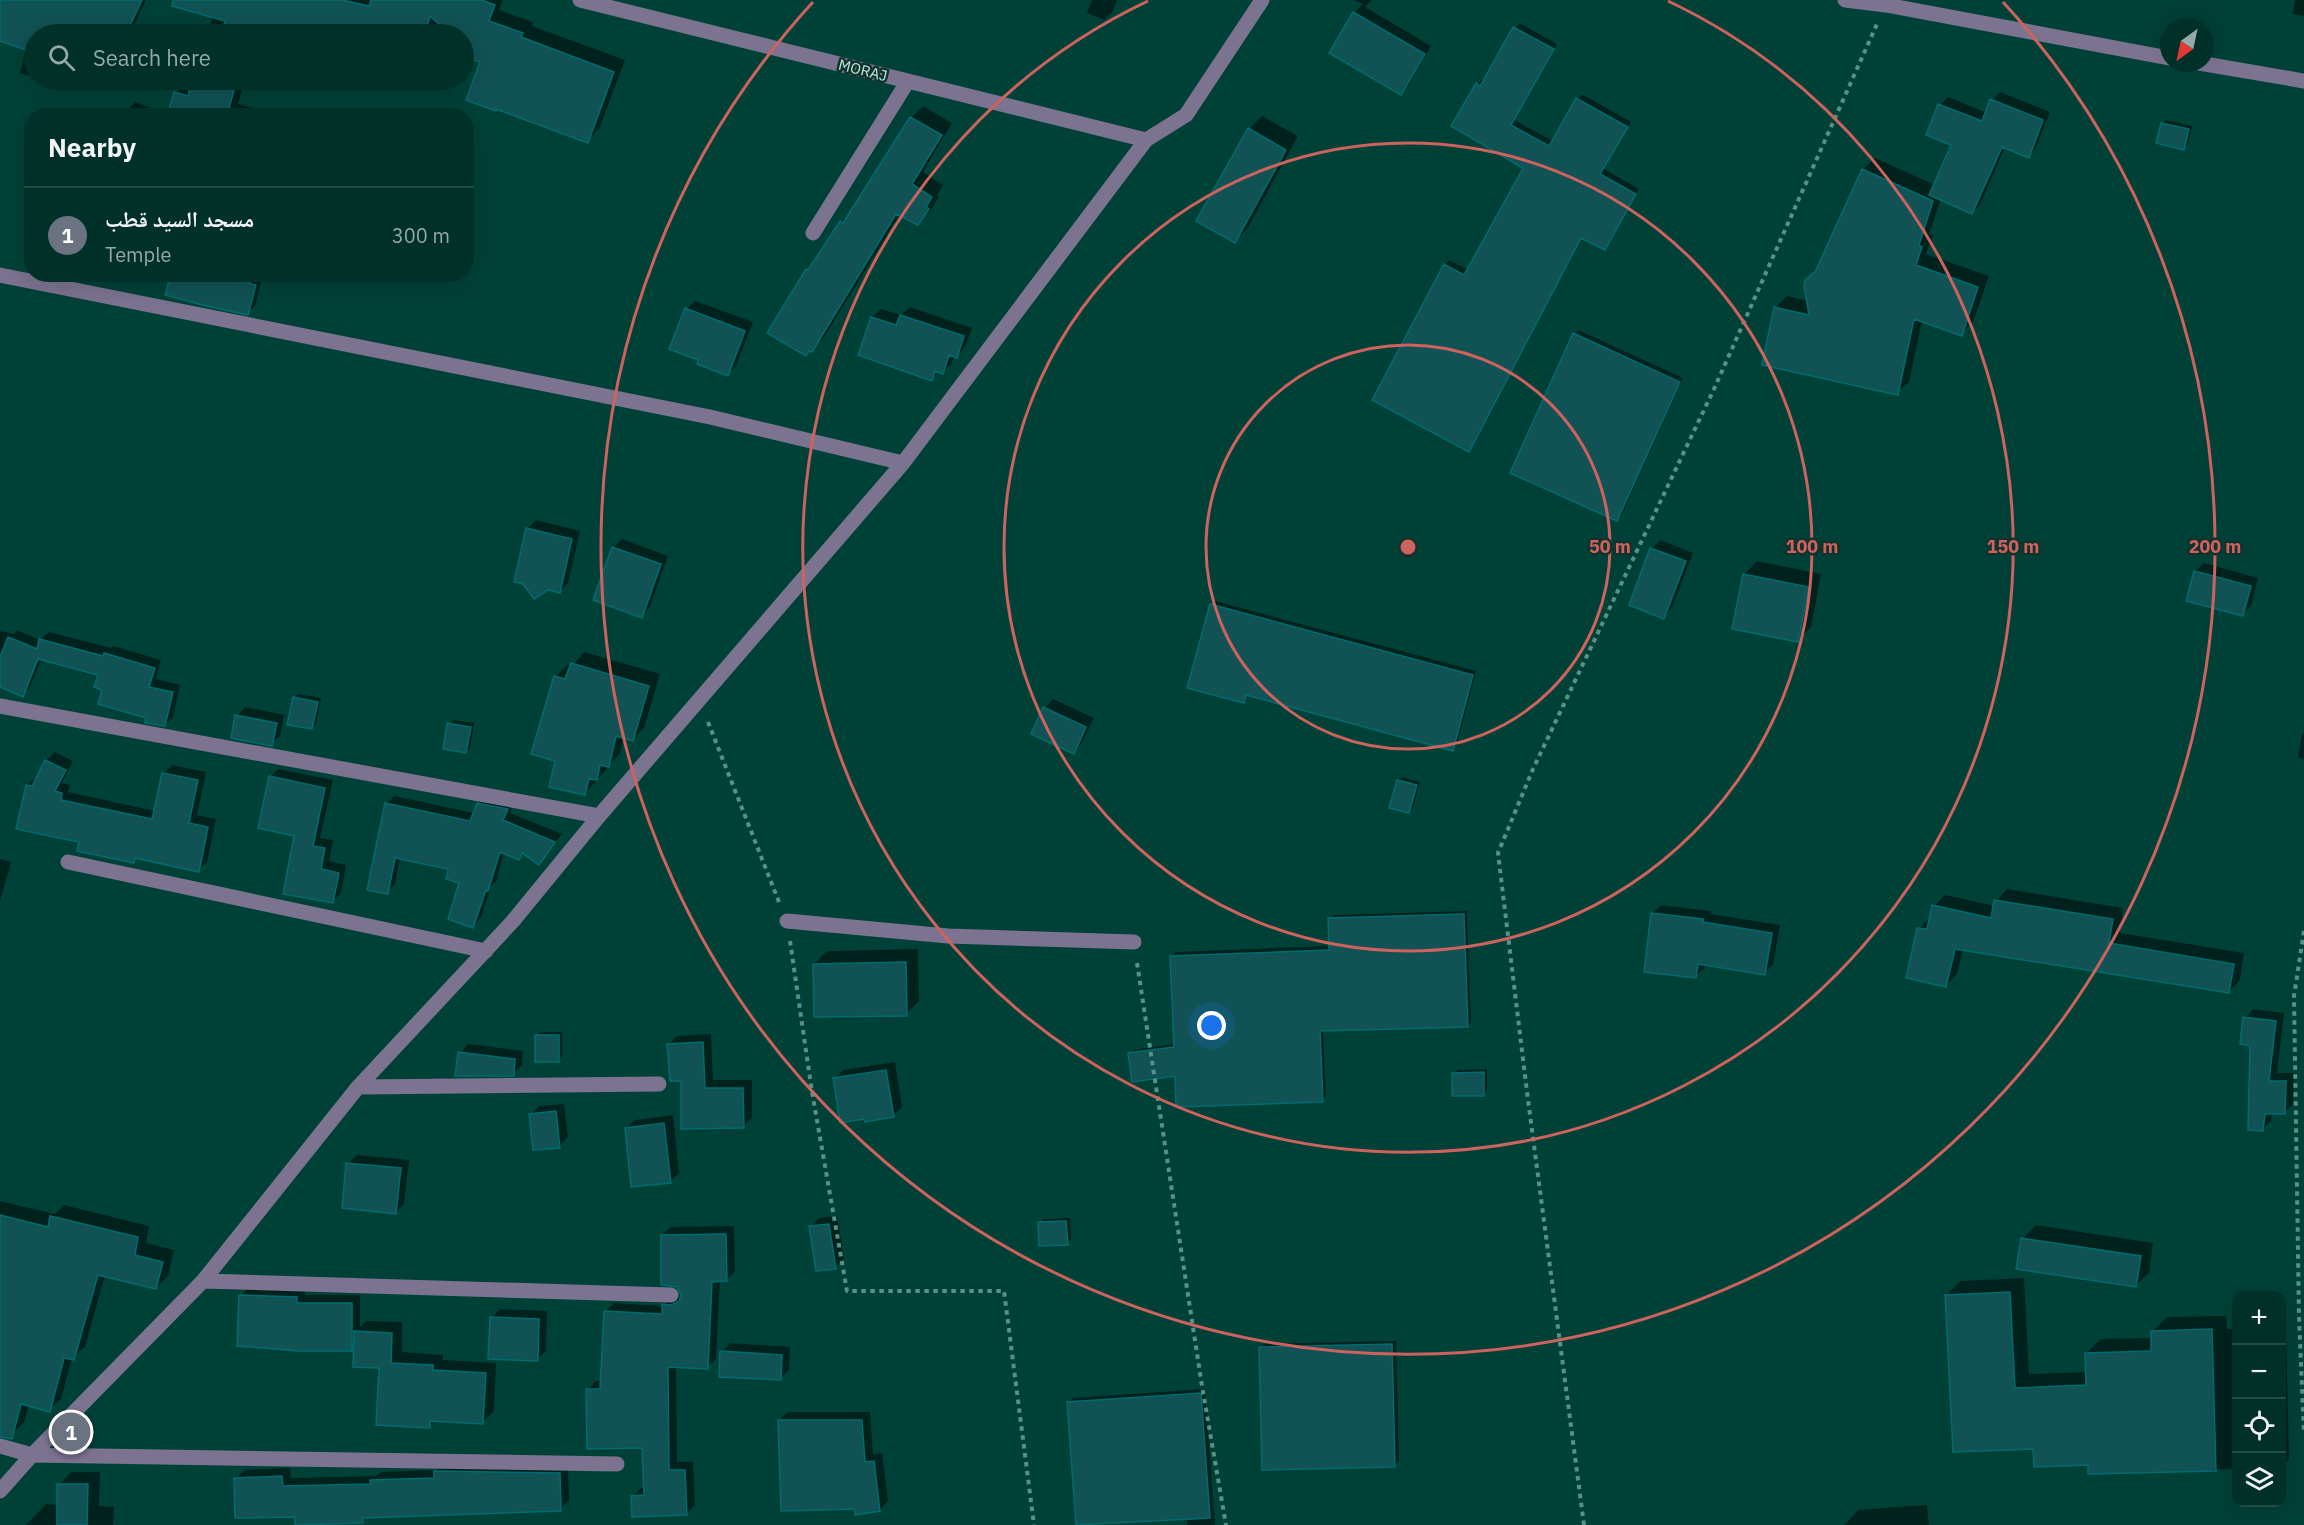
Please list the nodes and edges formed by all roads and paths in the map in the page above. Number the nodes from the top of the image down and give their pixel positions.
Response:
1 (580, 0) edge
2 (1262, 0) edge
3 (1845, 0) edge
4 (1886, 5) junction
5 (2160, 56) edge
6 (2214, 66) edge
7 (908, 81) junction
8 (2304, 81) edge
9 (1146, 140) junction
10 (813, 233) dead end
11 (0, 275) edge
12 (24, 280) edge
13 (35, 282) edge
14 (903, 463) junction
15 (699, 699) junction
16 (0, 706) edge
17 (599, 816) junction
18 (69, 862) dead end
19 (787, 921) junction
20 (2304, 931) edge
21 (1134, 942) joint
22 (486, 951) junction
23 (659, 1084) dead end
24 (358, 1087) junction
25 (203, 1281) junction
26 (671, 1295) dead end
27 (2304, 1434) edge
28 (0, 1446) edge
29 (32, 1455) junction
30 (617, 1464) dead end
31 (0, 1491) edge
32 (1034, 1525) edge
33 (1226, 1525) edge
34 (1584, 1525) edge

1 - 7 street, MORAJ
2 - 9 street
3 - 4 street
4 - 5 street
4 - 34 path
6 - 8 street
7 - 9 street, MORAJ
7 - 10 street
9 - 14 street
11 - 12 street
13 - 14 street
14 - 15 street
15 - 17 street
15 - 19 path
16 - 17 street
17 - 22 street
18 - 22 street
19 - 21 street
19 - 32 path
20 - 27 path
21 - 33 path
22 - 24 street
23 - 24 street
24 - 25 street
25 - 26 street
25 - 29 street
28 - 29 street
29 - 30 street
29 - 31 street

